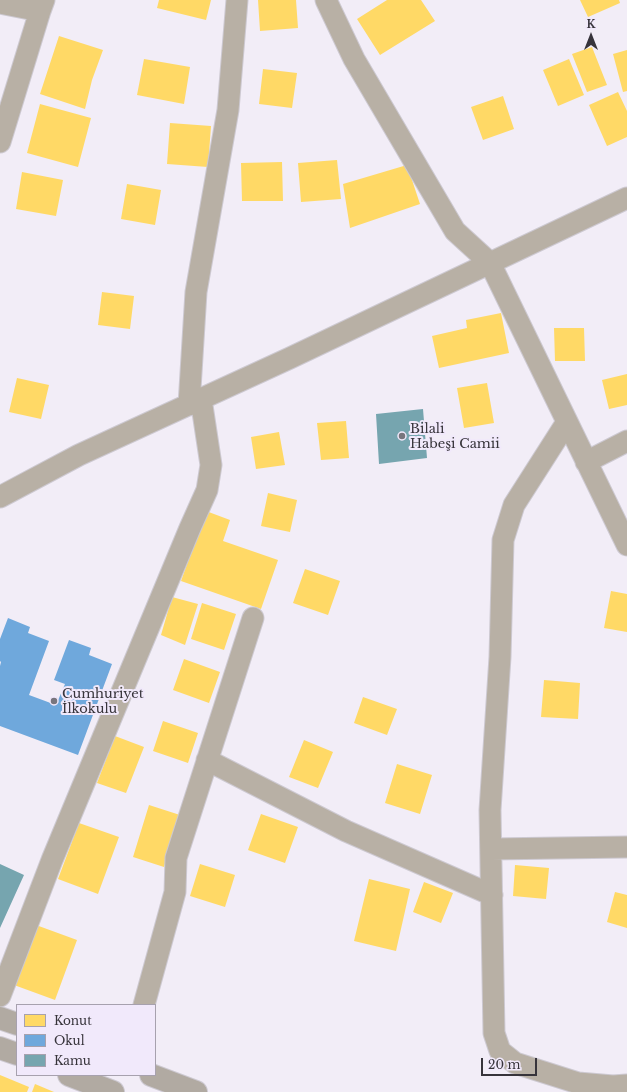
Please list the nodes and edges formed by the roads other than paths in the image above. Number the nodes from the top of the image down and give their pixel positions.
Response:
1 (237, 0) edge
2 (326, 0) edge
3 (0, 3) edge
4 (42, 6) edge
5 (0, 142) edge
6 (627, 198) edge
7 (490, 262) junction
8 (195, 402) junction
9 (567, 422) junction
10 (627, 441) edge
11 (586, 462) junction
12 (0, 497) edge
13 (627, 545) edge
14 (253, 618) dead end
15 (207, 760) junction
16 (627, 847) edge
17 (491, 849) junction
18 (492, 895) junction
19 (0, 996) edge
20 (144, 1004) edge
21 (0, 1018) edge
22 (16, 1024) edge
23 (0, 1048) edge
24 (16, 1054) edge
25 (72, 1076) edge
26 (154, 1076) edge
27 (627, 1085) edge
28 (577, 1088) edge
29 (113, 1092) edge
30 (196, 1092) edge

1 - 8 street
2 - 7 street
3 - 4 street
4 - 5 street
6 - 7 street
7 - 8 street
7 - 9 street
8 - 12 street
8 - 19 street
9 - 11 street
9 - 17 street
10 - 11 street
11 - 13 street
14 - 15 street
15 - 18 street
15 - 20 street
16 - 17 street
17 - 18 street
18 - 28 street
21 - 22 main road
23 - 24 main road
25 - 29 main road
26 - 30 main road
27 - 28 street

